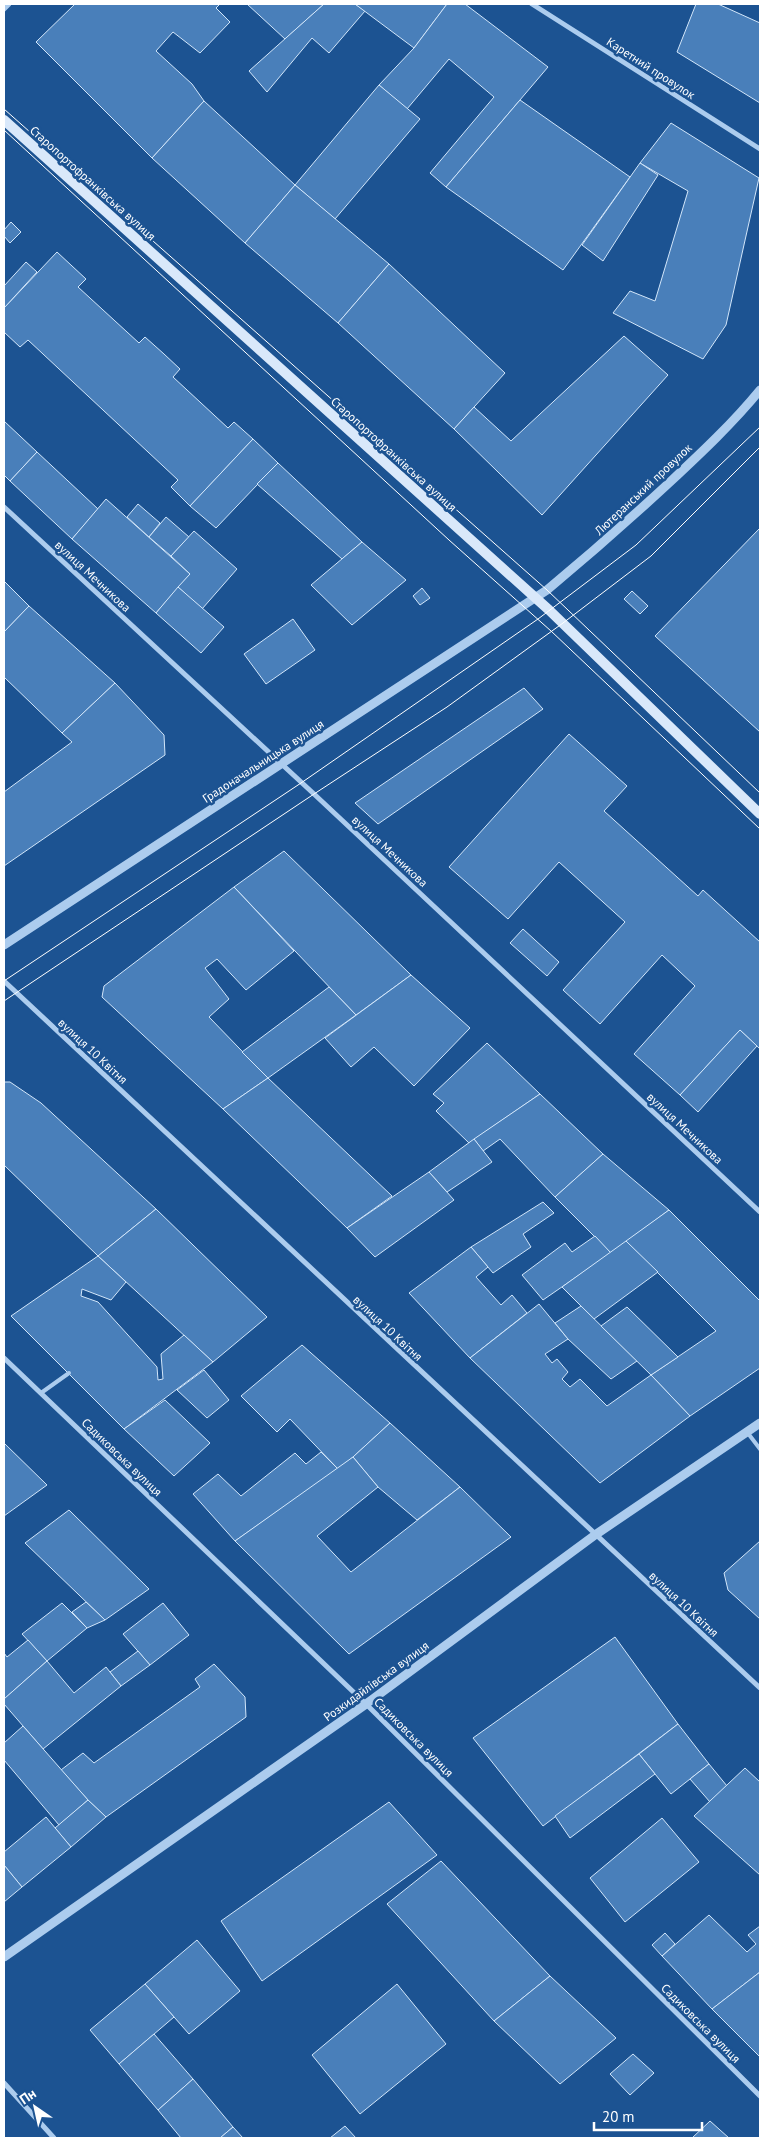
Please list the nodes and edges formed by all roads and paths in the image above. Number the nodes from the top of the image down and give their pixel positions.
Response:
1 (9, 4) edge
2 (532, 4) edge
3 (4, 9) edge
4 (4, 120) edge
5 (760, 149) edge
6 (760, 390) edge
7 (4, 507) edge
8 (535, 598) junction
9 (281, 764) junction
10 (760, 814) edge
11 (4, 945) edge
12 (4, 981) edge
13 (760, 1212) edge
14 (4, 1358) edge
15 (69, 1373) dead end
16 (40, 1393) junction
17 (760, 1423) edge
18 (746, 1432) junction
19 (760, 1449) edge
20 (595, 1535) junction
21 (760, 1688) edge
22 (366, 1704) junction
23 (4, 1958) edge
24 (4, 2083) edge
25 (760, 2096) edge
26 (54, 2138) edge

1 - 3 street
2 - 5 street, Каретний провулок
4 - 8 main road, Старопортофранківська вулиця
6 - 8 street, Лютеранський провулок
7 - 9 street, вулиця Мечникова
8 - 9 street, Градоначальницька вулиця
8 - 10 main road, Старопортофранківська вулиця
9 - 11 street, Градоначальницька вулиця
9 - 13 street, вулиця Мечникова
12 - 20 street, вулиця 10 Квітня
14 - 16 street, Садиковська вулиця
15 - 16 lane
16 - 22 street, Садиковська вулиця
17 - 18 street, Розкидайлівська вулиця
18 - 19 lane
18 - 20 street, Розкидайлівська вулиця
20 - 21 street, вулиця 10 Квітня
20 - 22 street, Розкидайлівська вулиця
22 - 23 street, Розкидайлівська вулиця
22 - 25 street, Садиковська вулиця
24 - 26 street

